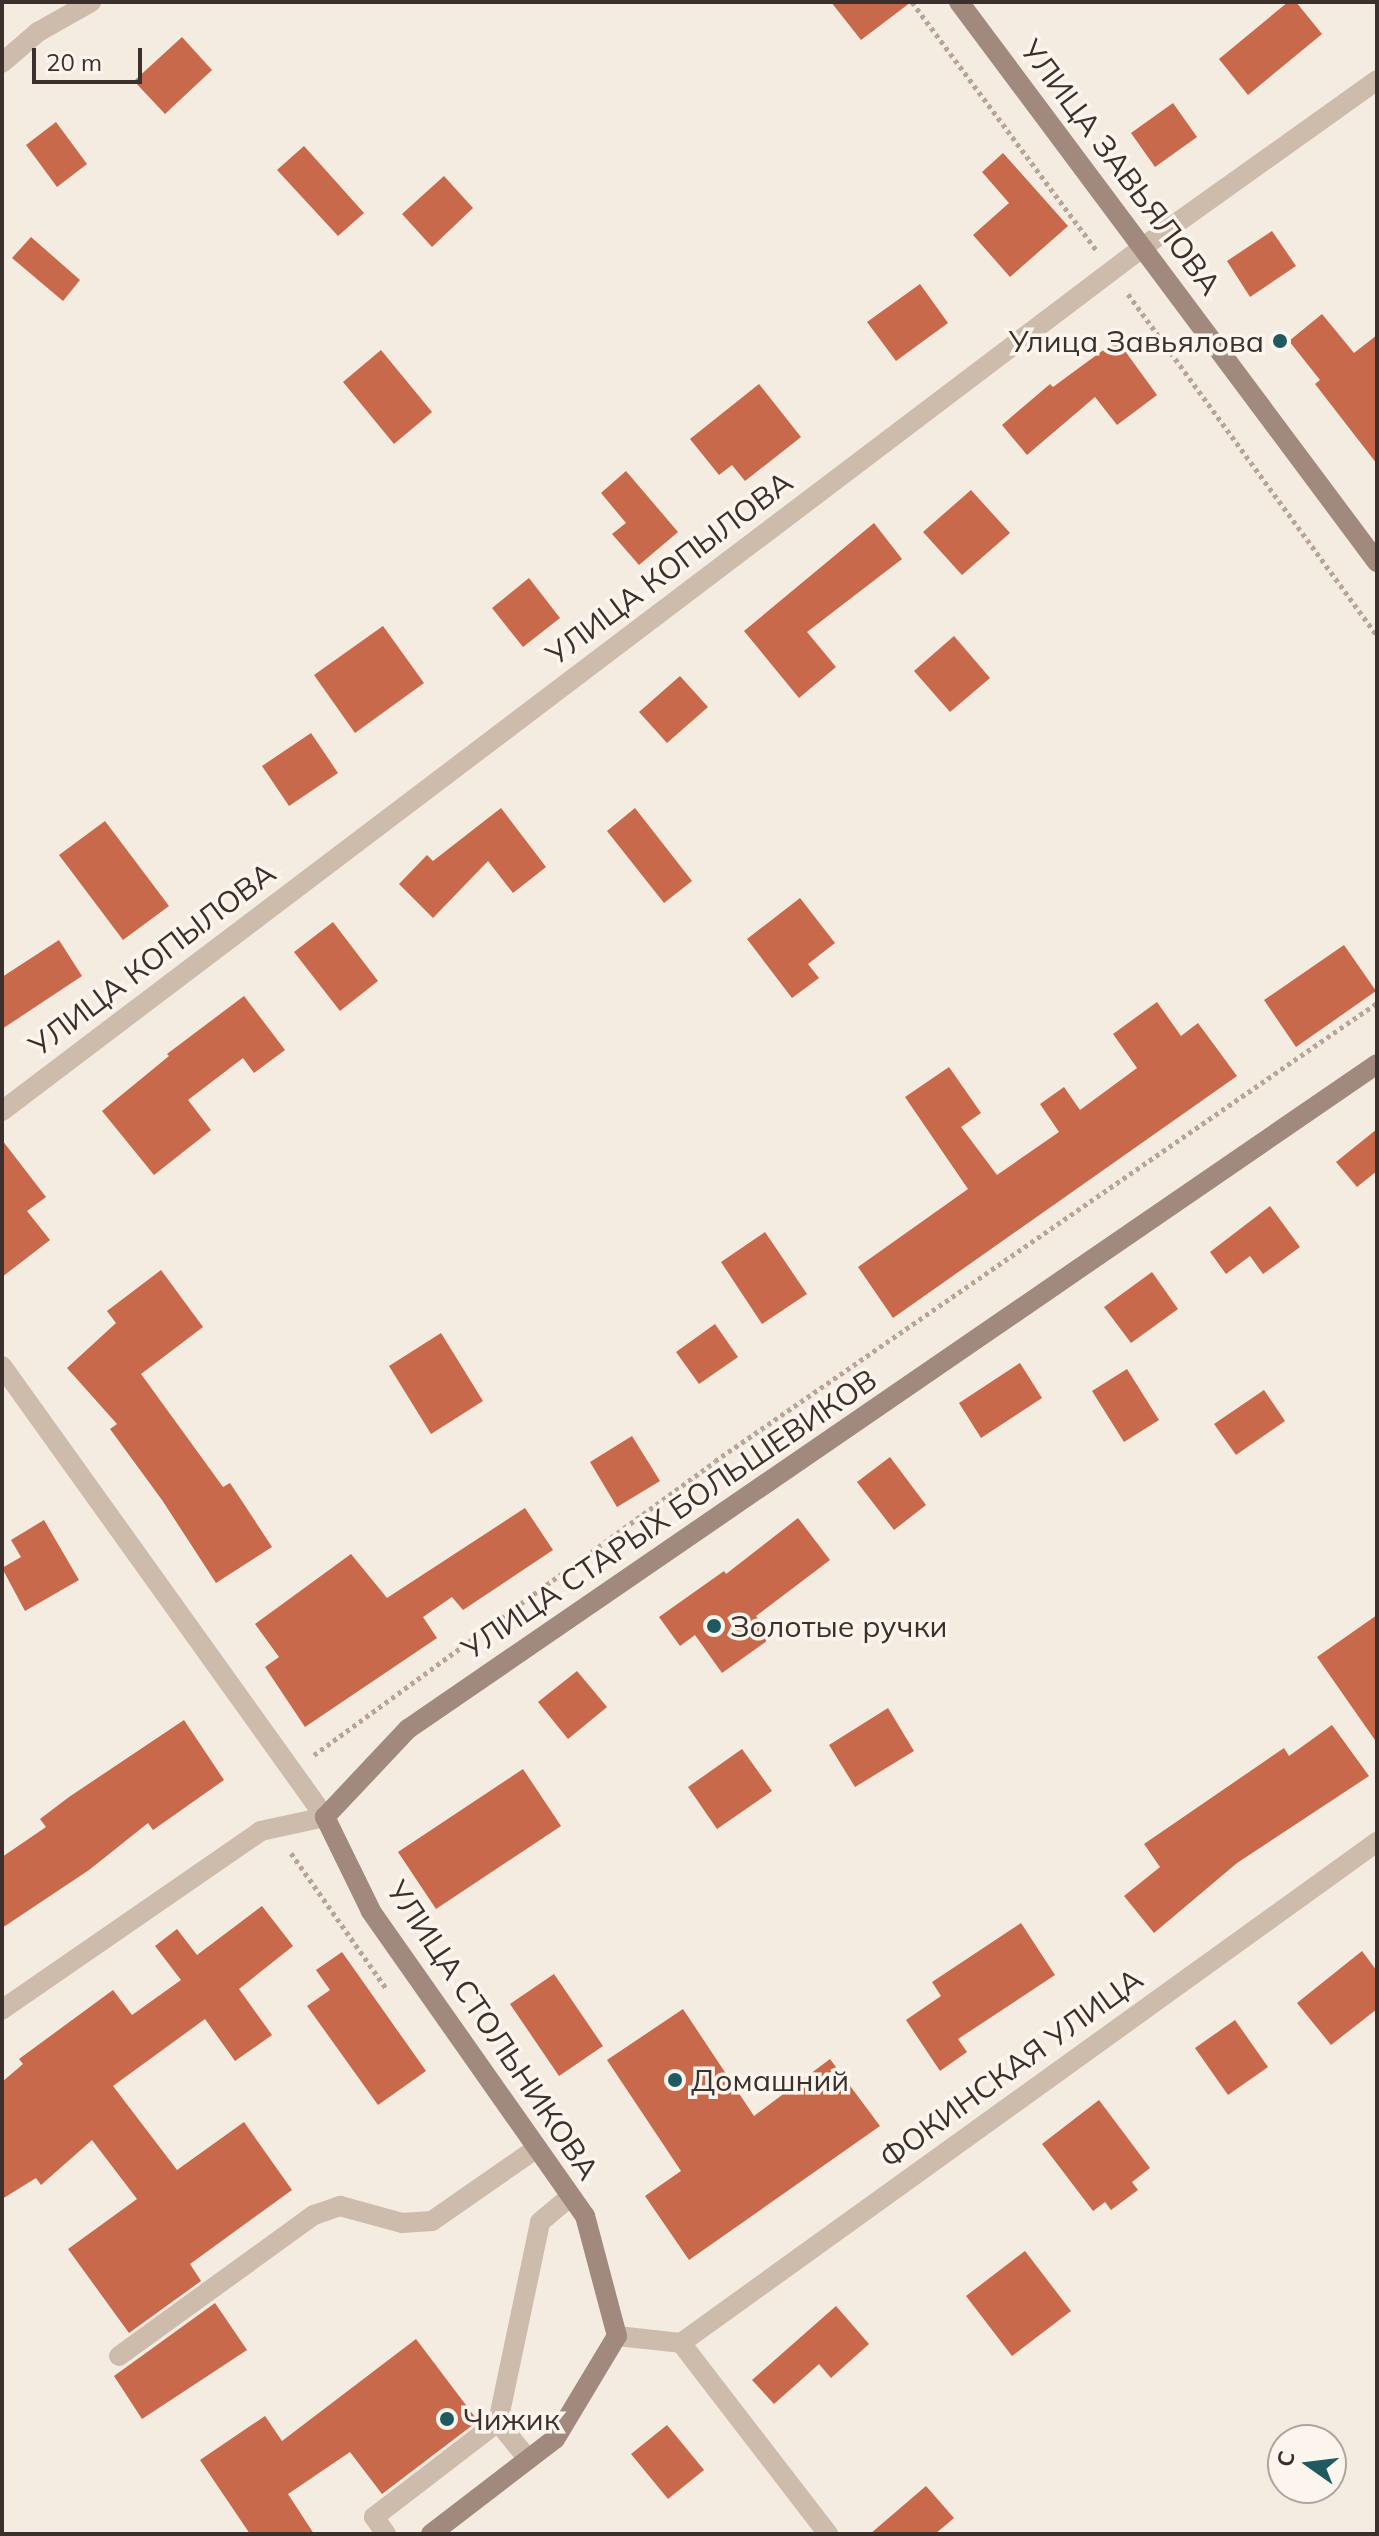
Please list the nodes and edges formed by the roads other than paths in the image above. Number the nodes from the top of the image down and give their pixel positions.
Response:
1 (91, 2) edge
2 (959, 2) edge
3 (2, 63) edge
4 (1377, 80) edge
5 (1143, 247) junction
6 (1377, 562) edge
7 (1377, 1064) edge
8 (2, 1111) edge
9 (2, 1366) edge
10 (325, 1817) junction
11 (1377, 1842) edge
12 (2, 2010) edge
13 (537, 2148) junction
14 (571, 2196) junction
15 (617, 2336) junction
16 (681, 2343) junction
17 (119, 2356) dead end
18 (498, 2422) junction
19 (528, 2459) junction
20 (386, 2534) edge
21 (431, 2534) edge
22 (828, 2534) edge

1 - 3 street
2 - 5 main road, УЛИЦА ЗАВЬЯЛОВА
4 - 5 street, УЛИЦА КОПЫЛОВА
5 - 6 main road, УЛИЦА ЗАВЬЯЛОВА
5 - 8 street, УЛИЦА КОПЫЛОВА
7 - 10 main road, УЛИЦА СТАРЫХ БОЛЬШЕВИКОВ
9 - 10 street, УЛИЦА СТОЛЬНИКОВА
10 - 12 street
10 - 13 main road, УЛИЦА СТОЛЬНИКОВА
11 - 16 street, ФОКИНСКАЯ УЛИЦА
13 - 14 main road, УЛИЦА СТОЛЬНИКОВА
13 - 17 street
14 - 15 main road, УЛИЦА СТОЛЬНИКОВА
14 - 18 street
15 - 16 street
15 - 19 main road
16 - 22 street
18 - 19 street
18 - 20 street
19 - 21 main road

